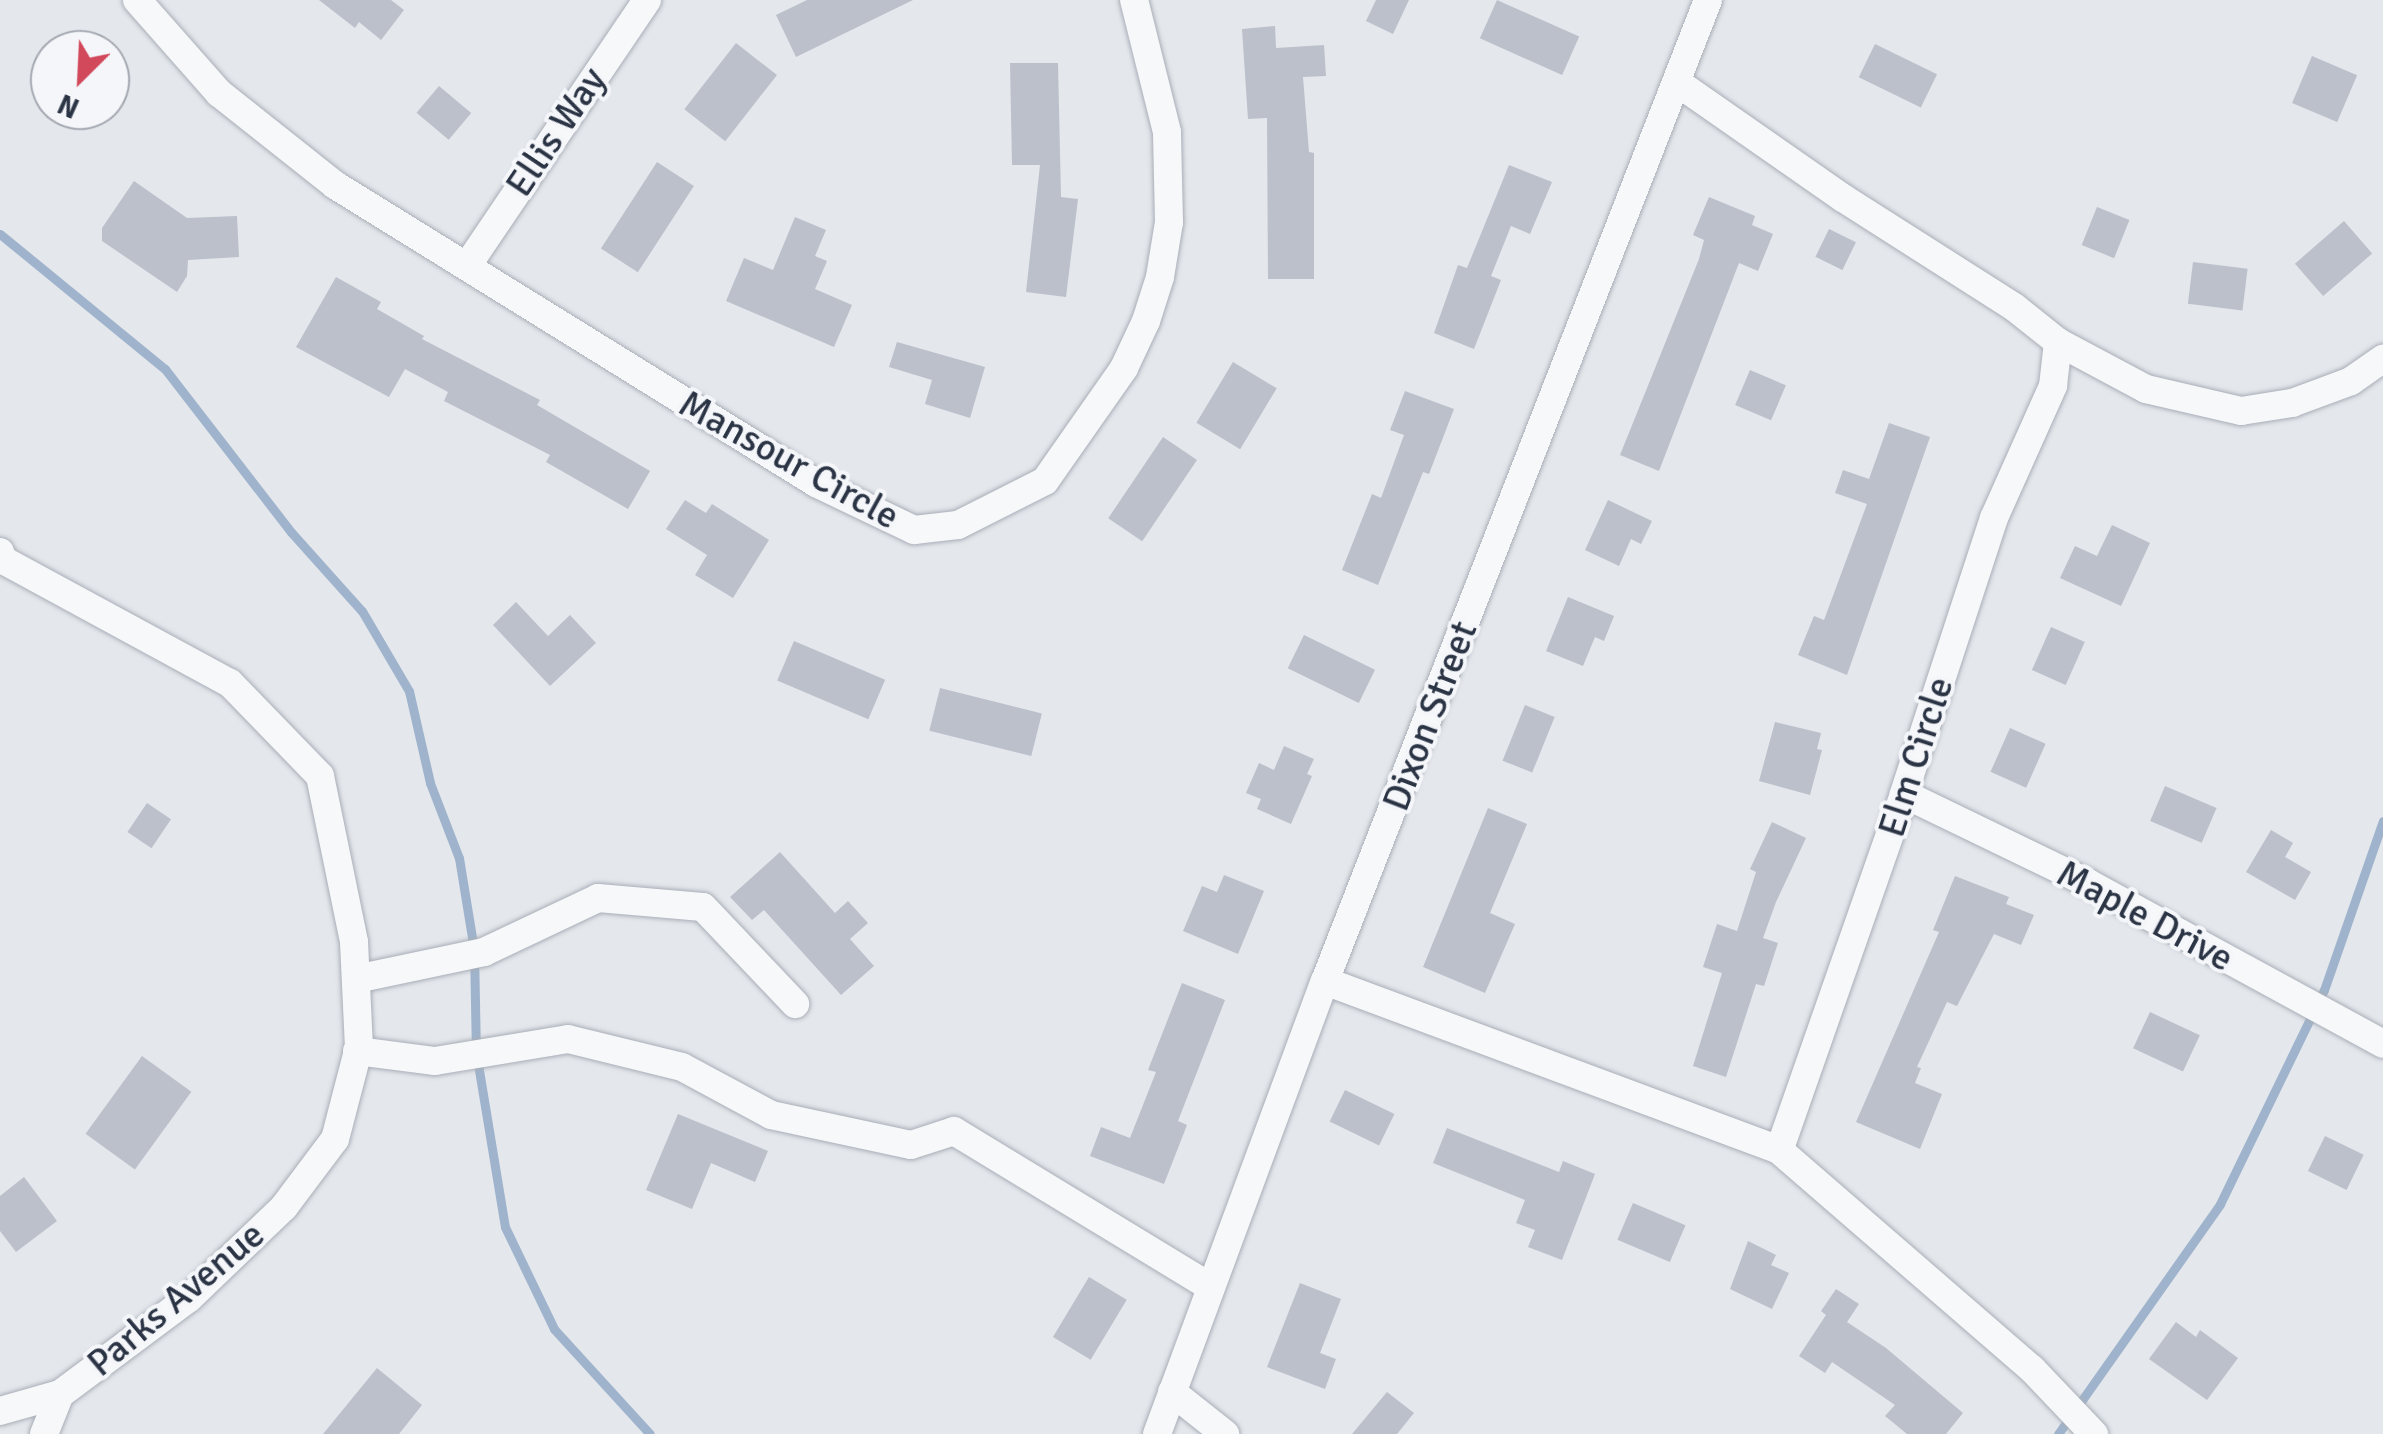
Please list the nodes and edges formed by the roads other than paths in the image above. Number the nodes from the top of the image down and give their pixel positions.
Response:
1 (138, 0) edge
2 (648, 0) edge
3 (1134, 0) edge
4 (1708, 0) edge
5 (1678, 83) junction
6 (467, 266) junction
7 (2058, 342) junction
8 (2383, 359) edge
9 (1, 558) edge
10 (1904, 794) junction
11 (356, 979) junction
12 (1326, 982) junction
13 (795, 1004) dead end
14 (2383, 1044) edge
15 (357, 1051) junction
16 (1779, 1150) junction
17 (1209, 1286) junction
18 (1172, 1392) junction
19 (60, 1394) junction
20 (0, 1410) edge
21 (44, 1434) edge
22 (1156, 1434) edge
23 (1225, 1434) edge
24 (2094, 1434) edge

1 - 6 street, Mansour Circle
2 - 6 street, Ellis Way
3 - 6 street, Mansour Circle
4 - 5 street, Dixon Street
5 - 7 street
5 - 12 street, Dixon Street
7 - 8 street
7 - 10 street, Elm Circle
9 - 11 street, Parks Avenue
10 - 14 street, Maple Drive
10 - 16 street, Elm Circle
11 - 13 street
11 - 15 street, Parks Avenue
12 - 16 street
12 - 17 street, Dixon Street
15 - 17 street
15 - 19 street, Parks Avenue
16 - 24 street
17 - 18 street, Dixon Street
18 - 22 street, Dixon Street
18 - 23 street
19 - 20 street, Parks Avenue
19 - 21 street

